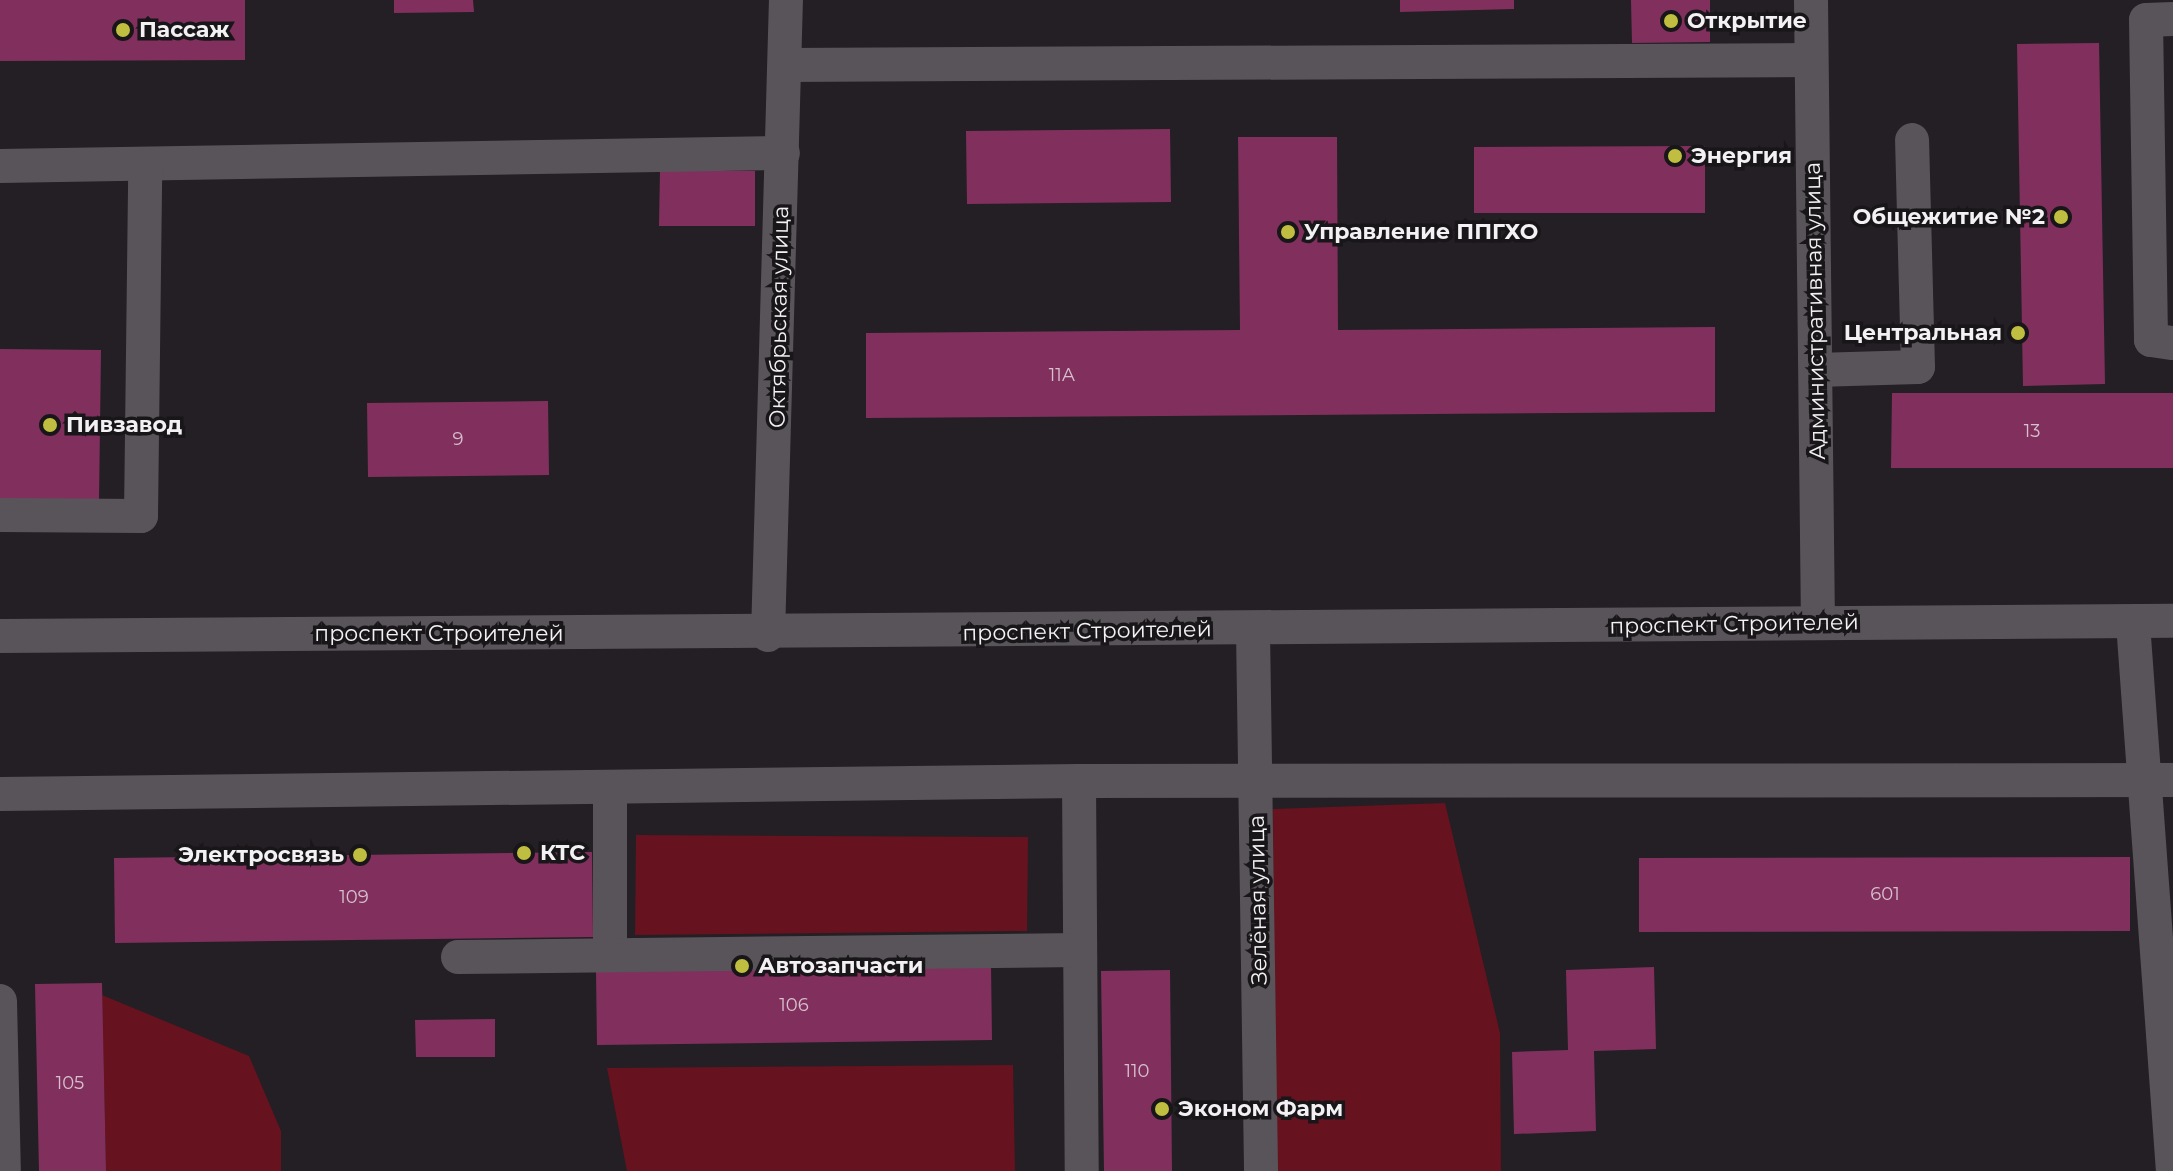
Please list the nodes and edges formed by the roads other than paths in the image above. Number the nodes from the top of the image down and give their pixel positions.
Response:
1 (786, 0) edge
2 (1811, 0) edge
3 (2173, 19) edge
4 (1810, 60) junction
5 (785, 65) junction
6 (1912, 140) dead end
7 (783, 153) junction
8 (0, 166) edge
9 (145, 166) junction
10 (2173, 343) edge
11 (1816, 370) junction
12 (0, 515) edge
13 (2173, 621) edge
14 (1818, 623) junction
15 (2133, 623) junction
16 (1253, 630) junction
17 (768, 635) junction
18 (0, 636) edge
19 (2156, 780) edge
20 (1079, 781) junction
21 (1256, 782) junction
22 (610, 787) junction
23 (0, 794) edge
24 (1080, 950) junction
25 (610, 953) junction
26 (458, 957) dead end
27 (0, 1001) edge
28 (4, 1171) edge
29 (1082, 1171) edge
30 (1261, 1171) edge
31 (2173, 1171) edge

1 - 5 street, Октябрьская улица
2 - 4 street, Административная улица
3 - 10 street
4 - 5 street
4 - 11 street, Административная улица
5 - 7 street, Октябрьская улица
6 - 11 street
7 - 9 street
7 - 17 street, Октябрьская улица
8 - 9 street
9 - 12 street
11 - 14 street, Административная улица
13 - 15 street, проспект Строителей
14 - 15 street, проспект Строителей
14 - 16 street, проспект Строителей
15 - 19 street
16 - 17 street, проспект Строителей
16 - 21 street, Зелёная улица
17 - 18 street, проспект Строителей
19 - 21 street
19 - 31 street
20 - 21 street
20 - 22 street
20 - 24 street
21 - 30 street, Зелёная улица
22 - 23 street
22 - 25 street
24 - 25 street
24 - 29 street
25 - 26 street
27 - 28 street

